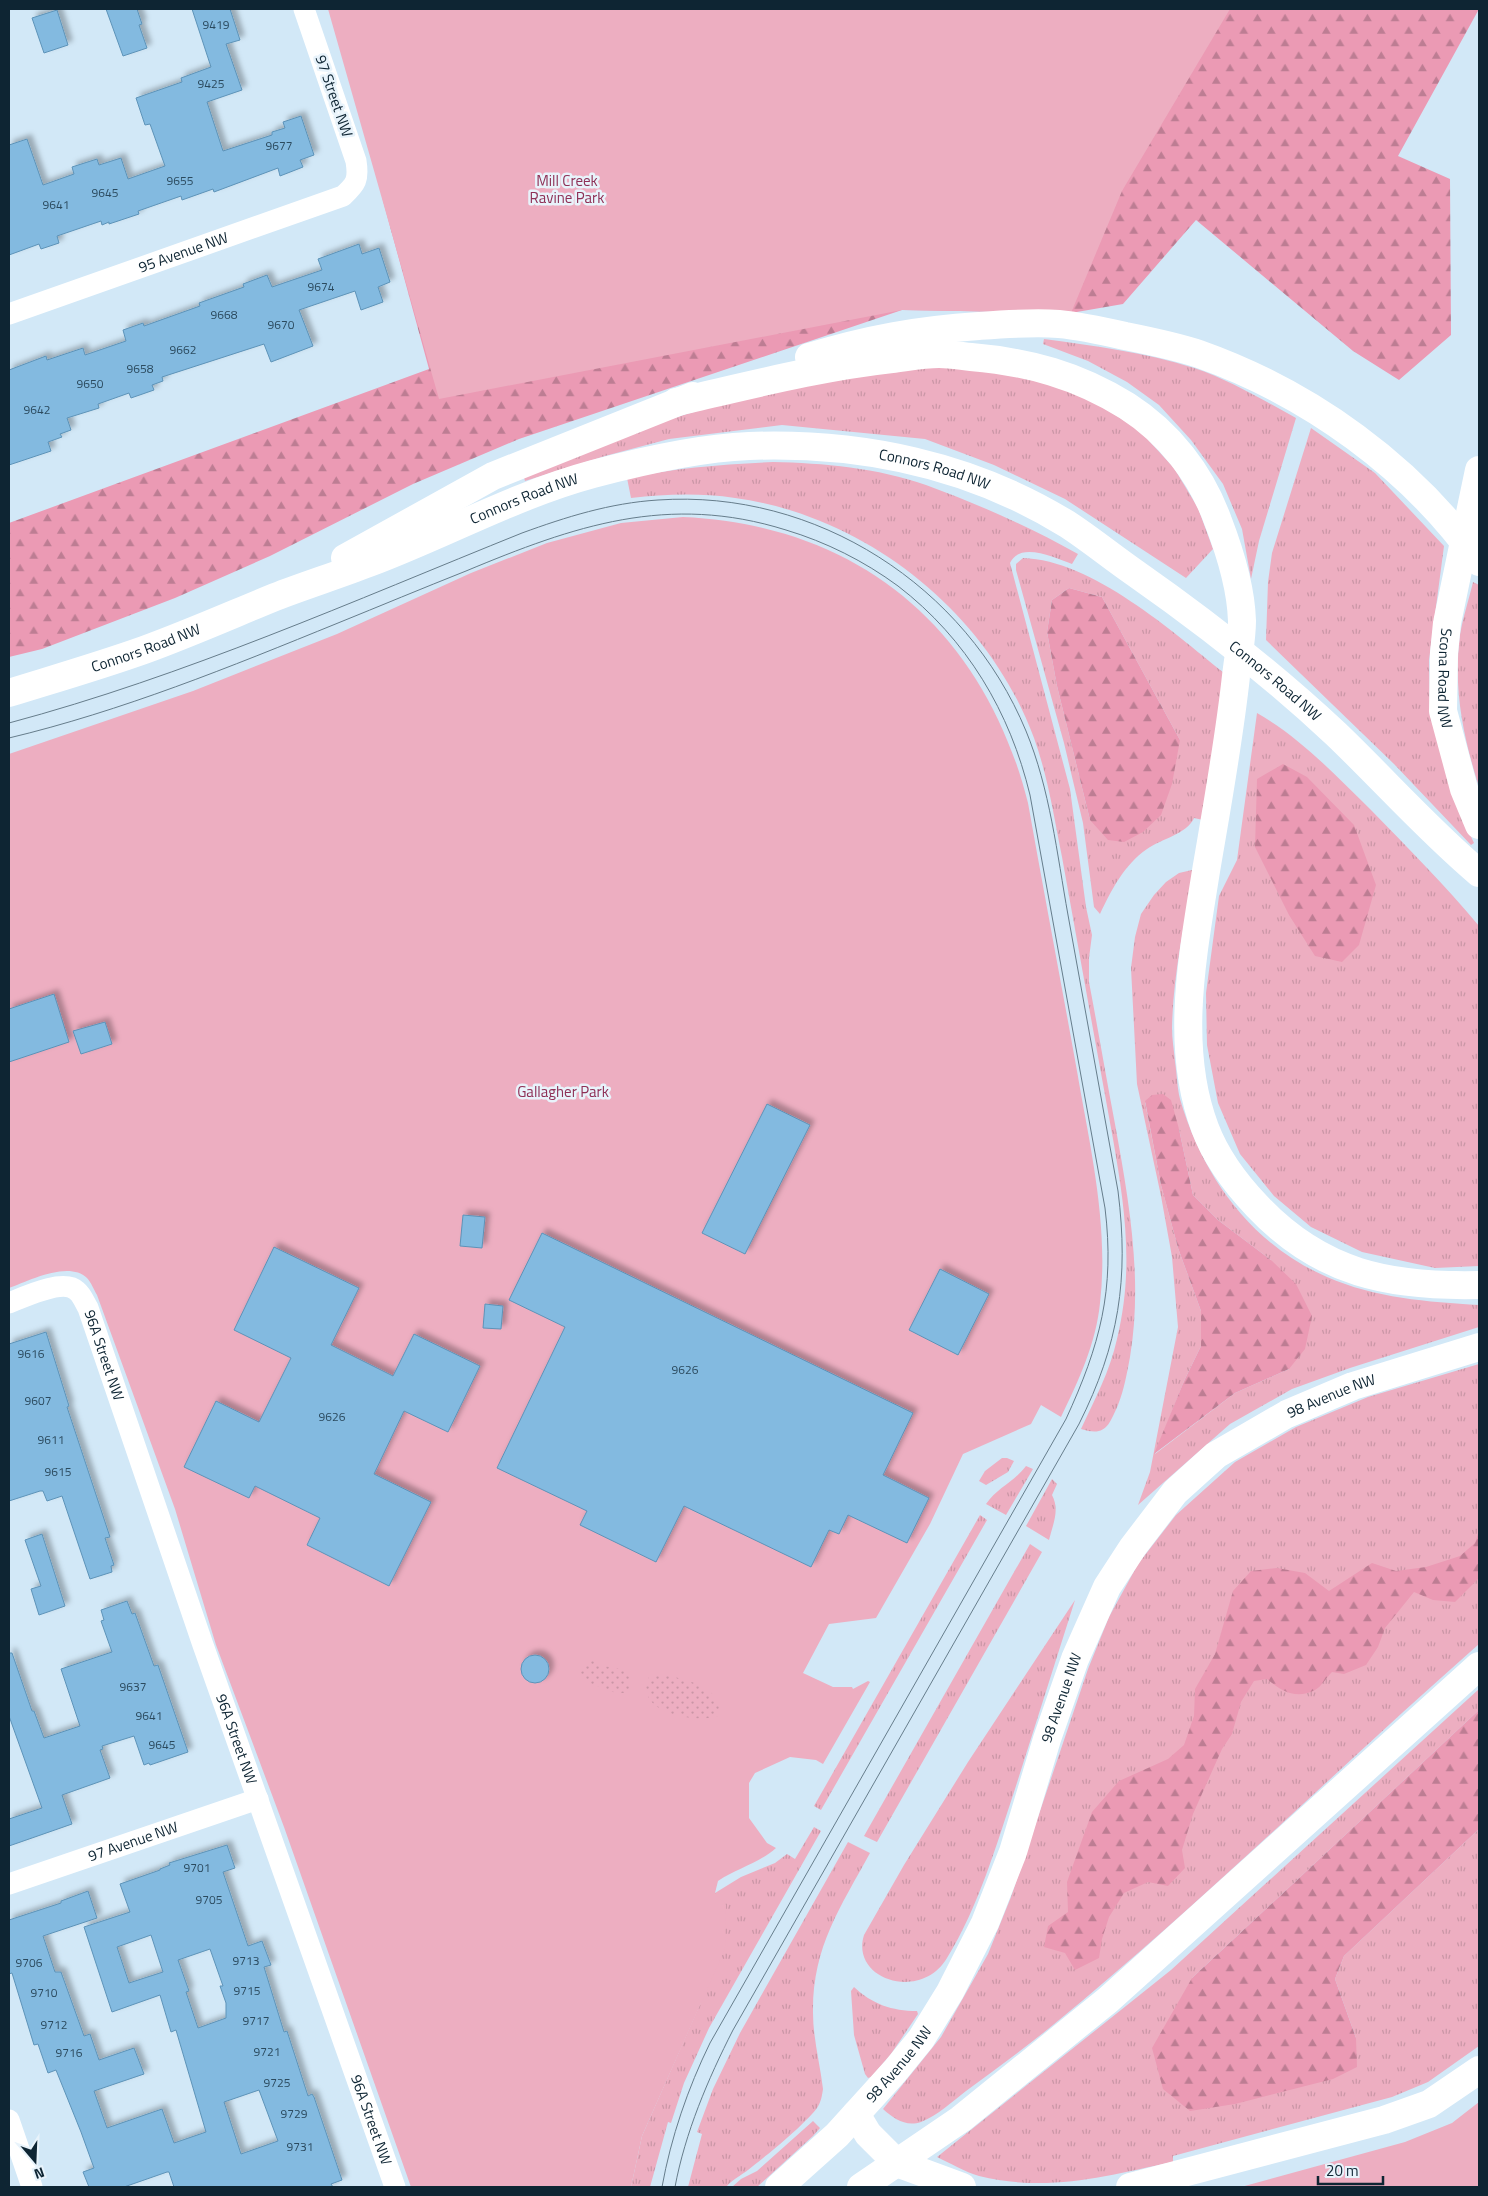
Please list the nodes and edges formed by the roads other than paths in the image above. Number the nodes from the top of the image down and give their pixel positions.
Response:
1 (304, 9) edge
2 (355, 185) joint
3 (9, 314) edge
4 (676, 402) junction
5 (1479, 470) edge
6 (1479, 562) edge
7 (278, 596) junction
8 (9, 693) edge
9 (1479, 825) edge
10 (1479, 873) edge
11 (1479, 1285) edge
12 (9, 1303) edge
13 (1479, 1347) edge
14 (1479, 1666) edge
15 (258, 1799) junction
16 (9, 1884) edge
17 (1479, 2070) edge
18 (856, 2114) junction
19 (9, 2120) edge
20 (897, 2163) junction
21 (32, 2187) edge
22 (395, 2187) edge
23 (779, 2187) edge
24 (861, 2187) edge
25 (962, 2187) edge
26 (1130, 2187) edge

1 - 2 street, 97 Street NW
2 - 3 street, 95 Avenue NW
4 - 6 main road, Connors Road NW
4 - 7 main road, Connors Road NW
4 - 11 main road
5 - 9 main road, Scona Road NW
7 - 8 main road, Connors Road NW
7 - 10 main road, Connors Road NW
12 - 15 street, 96A Street NW
13 - 18 main road, 98 Avenue NW
14 - 20 main road
15 - 16 street, 97 Avenue NW
15 - 22 street, 96A Street NW
17 - 26 main road
18 - 20 main road
18 - 23 main road, 98 Avenue NW
19 - 21 street
20 - 24 main road
20 - 25 main road

